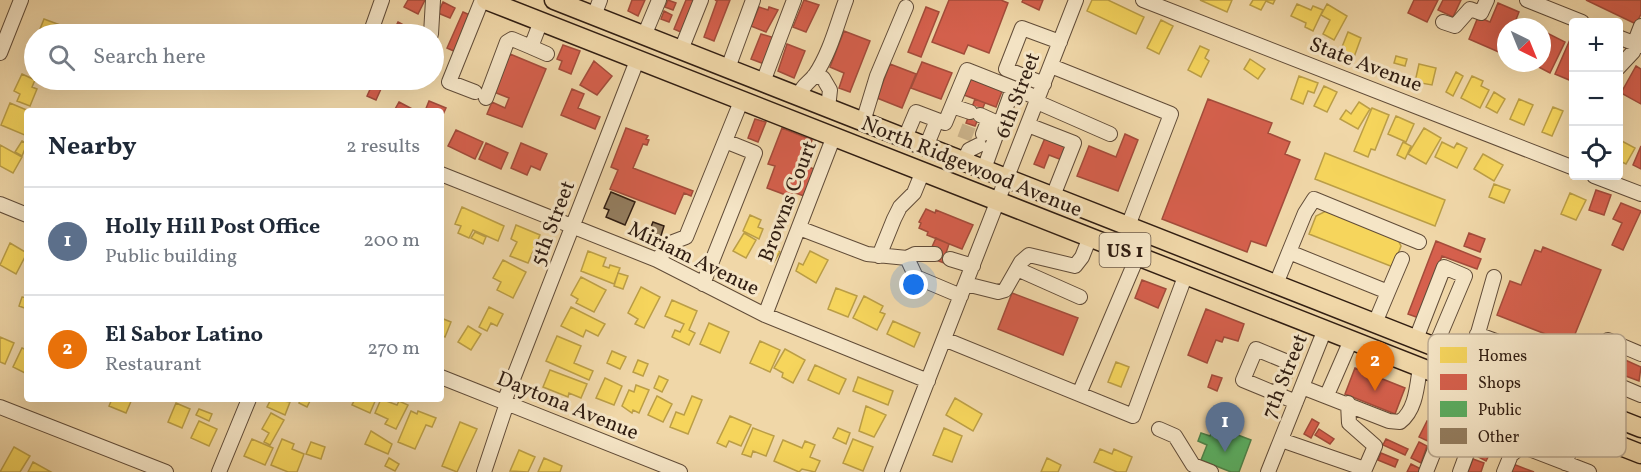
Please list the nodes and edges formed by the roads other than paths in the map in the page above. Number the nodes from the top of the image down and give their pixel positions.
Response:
1 (21, 0) edge
2 (382, 0) edge
3 (433, 0) edge
4 (482, 0) edge
5 (486, 0) edge
6 (554, 0) edge
7 (659, 0) edge
8 (701, 0) edge
9 (753, 0) edge
10 (794, 0) edge
11 (846, 0) edge
12 (1076, 0) edge
13 (1143, 0) edge
14 (1487, 0) edge
15 (1527, 0) edge
16 (906, 7) dead end
17 (597, 8) edge
18 (1572, 18) edge
19 (541, 21) junction
20 (1443, 22) dead end
21 (374, 24) edge
22 (432, 24) edge
23 (1641, 26) edge
24 (645, 36) junction
25 (1623, 39) edge
26 (1059, 42) junction
27 (1637, 45) edge
28 (531, 47) junction
29 (609, 47) junction
30 (1, 50) edge
31 (681, 50) junction
32 (547, 54) dead end
33 (638, 58) junction
34 (1623, 63) edge
35 (1051, 66) junction
36 (728, 68) junction
37 (814, 76) junction
38 (763, 82) junction
39 (1044, 84) junction
40 (1013, 88) junction
41 (798, 96) junction
42 (742, 99) junction
43 (1037, 100) junction
44 (952, 106) junction
45 (828, 108) junction
46 (985, 118) junction
47 (936, 120) junction
48 (863, 122) junction
49 (1028, 125) junction
50 (1110, 134) dead end
51 (834, 136) junction
52 (906, 138) junction
53 (725, 141) junction
54 (972, 146) junction
55 (926, 147) junction
56 (1569, 166) edge
57 (984, 169) junction
58 (923, 171) junction
59 (444, 175) edge
60 (1008, 179) junction
61 (1604, 180) edge
62 (1641, 194) edge
63 (1053, 196) junction
64 (999, 201) junction
65 (0, 204) edge
66 (24, 214) edge
67 (574, 226) junction
68 (1128, 226) junction
69 (799, 228) junction
70 (1090, 237) junction
71 (1419, 242) dead end
72 (1290, 252) junction
73 (935, 254) dead end
74 (1138, 255) junction
75 (879, 256) junction
76 (907, 258) junction
77 (950, 259) dead end
78 (1402, 259) dead end
79 (657, 260) junction
80 (973, 266) junction
81 (1017, 269) junction
82 (1186, 274) junction
83 (1494, 277) dead end
84 (703, 284) junction
85 (1276, 284) junction
86 (963, 290) junction
87 (1388, 292) junction
88 (1080, 297) dead end
89 (1428, 312) junction
90 (765, 315) junction
91 (1446, 320) junction
92 (1371, 322) junction
93 (1325, 329) junction
94 (1440, 334) edge
95 (1477, 334) edge
96 (944, 339) junction
97 (1416, 339) junction
98 (1351, 340) junction
99 (1428, 344) edge
100 (1626, 348) edge
101 (1641, 354) edge
102 (1420, 367) junction
103 (1428, 370) edge
104 (444, 378) edge
105 (927, 381) junction
106 (1302, 387) junction
107 (1626, 389) edge
108 (1078, 394) junction
109 (1277, 394) dead end
110 (1327, 395) junction
111 (1641, 395) edge
112 (248, 402) edge
113 (505, 402) junction
114 (1296, 402) junction
115 (1348, 403) junction
116 (0, 407) edge
117 (1626, 422) edge
118 (1641, 428) edge
119 (1159, 429) dead end
120 (1281, 440) junction
121 (1626, 448) edge
122 (1641, 454) edge
123 (1432, 457) edge
124 (1466, 457) edge
125 (1510, 457) edge
126 (1550, 457) edge
127 (1567, 457) edge
128 (1565, 463) junction
129 (647, 466) edge
130 (1365, 471) edge
131 (166, 472) edge
132 (219, 472) edge
133 (484, 472) edge
134 (680, 472) edge
135 (892, 472) edge
136 (1211, 472) edge
137 (1268, 472) edge
138 (1426, 472) edge
139 (1460, 472) edge
140 (1504, 472) edge
141 (1589, 472) edge

1 - 30 street
2 - 21 street
3 - 22 street
4 - 28 street
5 - 19 main road, North Ridgewood Avenue / US 1
6 - 17 main road, North Ridgewood Avenue / US 1
7 - 24 street
8 - 31 street
9 - 36 street
10 - 38 street
11 - 37 street
12 - 26 street, 6th Street
13 - 56 street, State Avenue
14 - 20 street
15 - 18 street
16 - 48 street
17 - 24 main road, North Ridgewood Avenue / US 1
19 - 28 street
19 - 29 main road, North Ridgewood Avenue / US 1
23 - 27 street
24 - 29 main road
24 - 31 main road, North Ridgewood Avenue / US 1
25 - 27 street
26 - 35 street, 6th Street
26 - 39 street
27 - 34 street
28 - 32 street
29 - 33 main road, North Ridgewood Avenue / US 1
31 - 33 main road
31 - 36 main road, North Ridgewood Avenue / US 1
33 - 42 main road, North Ridgewood Avenue / US 1
33 - 67 street, 5th Street
35 - 39 street, 6th Street
35 - 68 street
36 - 38 main road, North Ridgewood Avenue / US 1
37 - 41 street
37 - 45 street
38 - 41 main road, North Ridgewood Avenue / US 1
39 - 43 street, 6th Street
40 - 43 street
40 - 44 street
40 - 46 street
41 - 45 main road, North Ridgewood Avenue / US 1
42 - 51 main road, North Ridgewood Avenue / US 1
42 - 53 street
43 - 49 street, 6th Street
43 - 50 street
44 - 46 street
44 - 47 street
45 - 48 main road, North Ridgewood Avenue / US 1
46 - 54 street
46 - 57 street
47 - 52 street
47 - 55 street
48 - 52 main road, North Ridgewood Avenue / US 1
49 - 60 street, 6th Street
49 - 63 street
51 - 58 main road, North Ridgewood Avenue / US 1
51 - 69 street, Browns Court
52 - 55 main road, North Ridgewood Avenue / US 1
53 - 79 street
53 - 84 street
54 - 55 main road, North Ridgewood Avenue / US 1
54 - 57 main road, North Ridgewood Avenue / US 1
57 - 60 main road, North Ridgewood Avenue / US 1
58 - 64 main road, North Ridgewood Avenue / US 1
58 - 75 street
59 - 67 street, Miriam Avenue
60 - 63 main road, North Ridgewood Avenue / US 1
60 - 64 street, 6th Street
61 - 62 street
63 - 68 main road, North Ridgewood Avenue / US 1
64 - 70 main road, North Ridgewood Avenue / US 1
64 - 80 street, 6th Street
65 - 66 street
67 - 79 street, Miriam Avenue
67 - 113 street, 5th Street
68 - 85 main road, North Ridgewood Avenue / US 1
69 - 75 street
69 - 90 street, Browns Court
70 - 74 main road, North Ridgewood Avenue / US 1
70 - 81 street
71 - 72 street
72 - 85 street
72 - 87 street
73 - 76 street
74 - 82 main road, North Ridgewood Avenue / US 1
74 - 108 street
75 - 76 street
76 - 86 street
77 - 80 street
78 - 87 street
79 - 84 street, Miriam Avenue
80 - 86 street, 6th Street
81 - 86 street
81 - 88 street
82 - 93 main road, North Ridgewood Avenue / US 1
82 - 108 street
83 - 95 street
84 - 90 street, Miriam Avenue
85 - 92 main road, North Ridgewood Avenue / US 1
86 - 96 street, 6th Street
87 - 92 street
89 - 91 street
89 - 91 street
89 - 97 street
90 - 105 street, Miriam Avenue
91 - 94 street
92 - 93 main road
92 - 97 main road, North Ridgewood Avenue / US 1
93 - 98 main road, North Ridgewood Avenue / US 1
93 - 106 street, 7th Street
96 - 105 street, 6th Street
96 - 108 street
97 - 99 main road, North Ridgewood Avenue / US 1
98 - 102 main road, North Ridgewood Avenue / US 1
98 - 110 street
100 - 101 street
102 - 103 main road, North Ridgewood Avenue / US 1
102 - 115 street
104 - 113 street, Daytona Avenue
105 - 135 street, 6th Street
106 - 110 street
106 - 114 street, 7th Street
107 - 111 street
109 - 114 street
110 - 115 street
112 - 132 street
113 - 129 street, Daytona Avenue
113 - 133 street, 5th Street
114 - 120 street, 7th Street
115 - 130 street
116 - 131 street
117 - 118 main road, North Ridgewood Avenue / US 1
119 - 136 street
120 - 130 street
120 - 137 street, 7th Street
121 - 122 main road, North Ridgewood Avenue / US 1
123 - 138 street
124 - 139 street
125 - 140 street
126 - 128 street
127 - 128 street
128 - 141 street
129 - 134 street, Daytona Avenue

